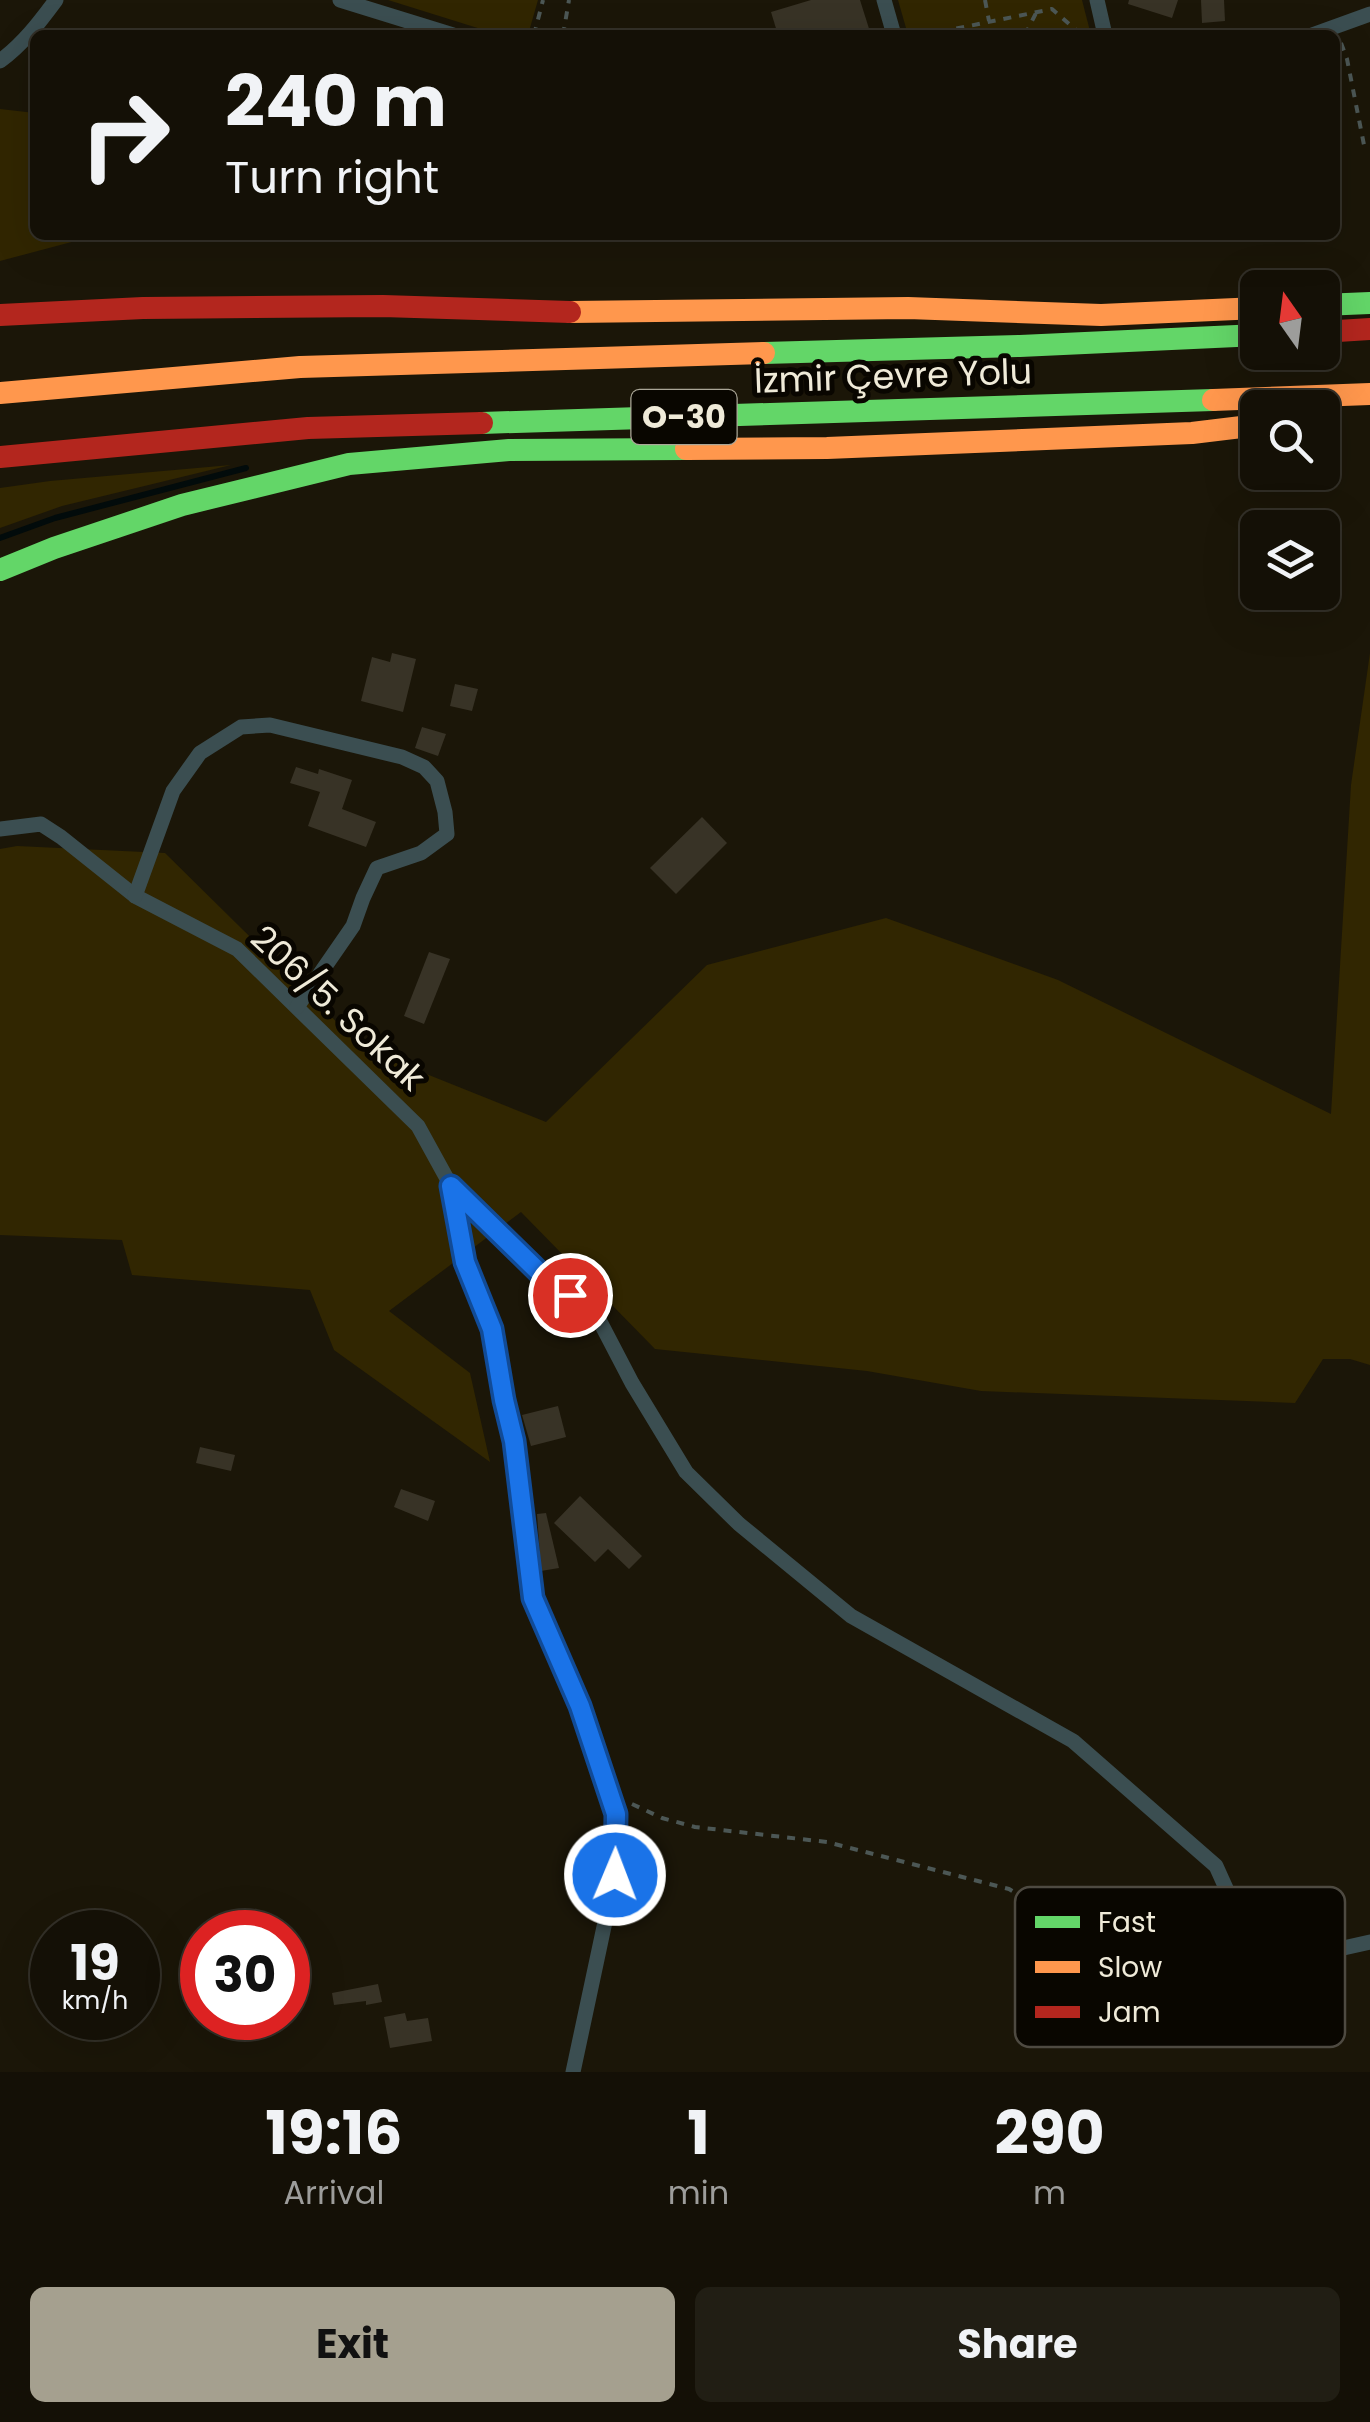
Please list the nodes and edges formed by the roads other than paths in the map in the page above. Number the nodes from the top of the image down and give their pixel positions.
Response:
1 (56, 0) edge
2 (340, 0) edge
3 (884, 0) edge
4 (1097, 0) edge
5 (1370, 14) edge
6 (33, 30) edge
7 (437, 30) edge
8 (893, 30) edge
9 (1104, 30) edge
10 (1326, 30) edge
11 (30, 33) edge
12 (0, 61) edge
13 (1370, 303) edge
14 (1340, 304) edge
15 (1240, 309) edge
16 (0, 315) edge
17 (1370, 329) edge
18 (1340, 331) edge
19 (1240, 336) edge
20 (0, 393) edge
21 (1370, 394) edge
22 (1370, 412) edge
23 (1340, 415) edge
24 (1240, 427) edge
25 (0, 457) edge
26 (0, 570) edge
27 (0, 829) edge
28 (135, 896) junction
29 (297, 1007) junction
30 (451, 1186) junction
31 (1225, 1887) edge
32 (1370, 1942) edge
33 (1345, 1948) edge
34 (573, 2072) edge

1 - 6 street
2 - 7 street
3 - 8 street
4 - 9 street
5 - 10 street
11 - 12 street
13 - 14 highway
15 - 16 highway
17 - 18 highway
19 - 20 highway, İzmir Çevre Yolu / O-30
21 - 25 highway, İzmir Çevre Yolu / O-30
22 - 23 highway
24 - 26 highway
27 - 28 street, 206/5. Sokak
28 - 29 street, 206/5. Sokak
28 - 29 street
29 - 30 street, 206/5. Sokak
30 - 31 street
30 - 34 street
32 - 33 street

